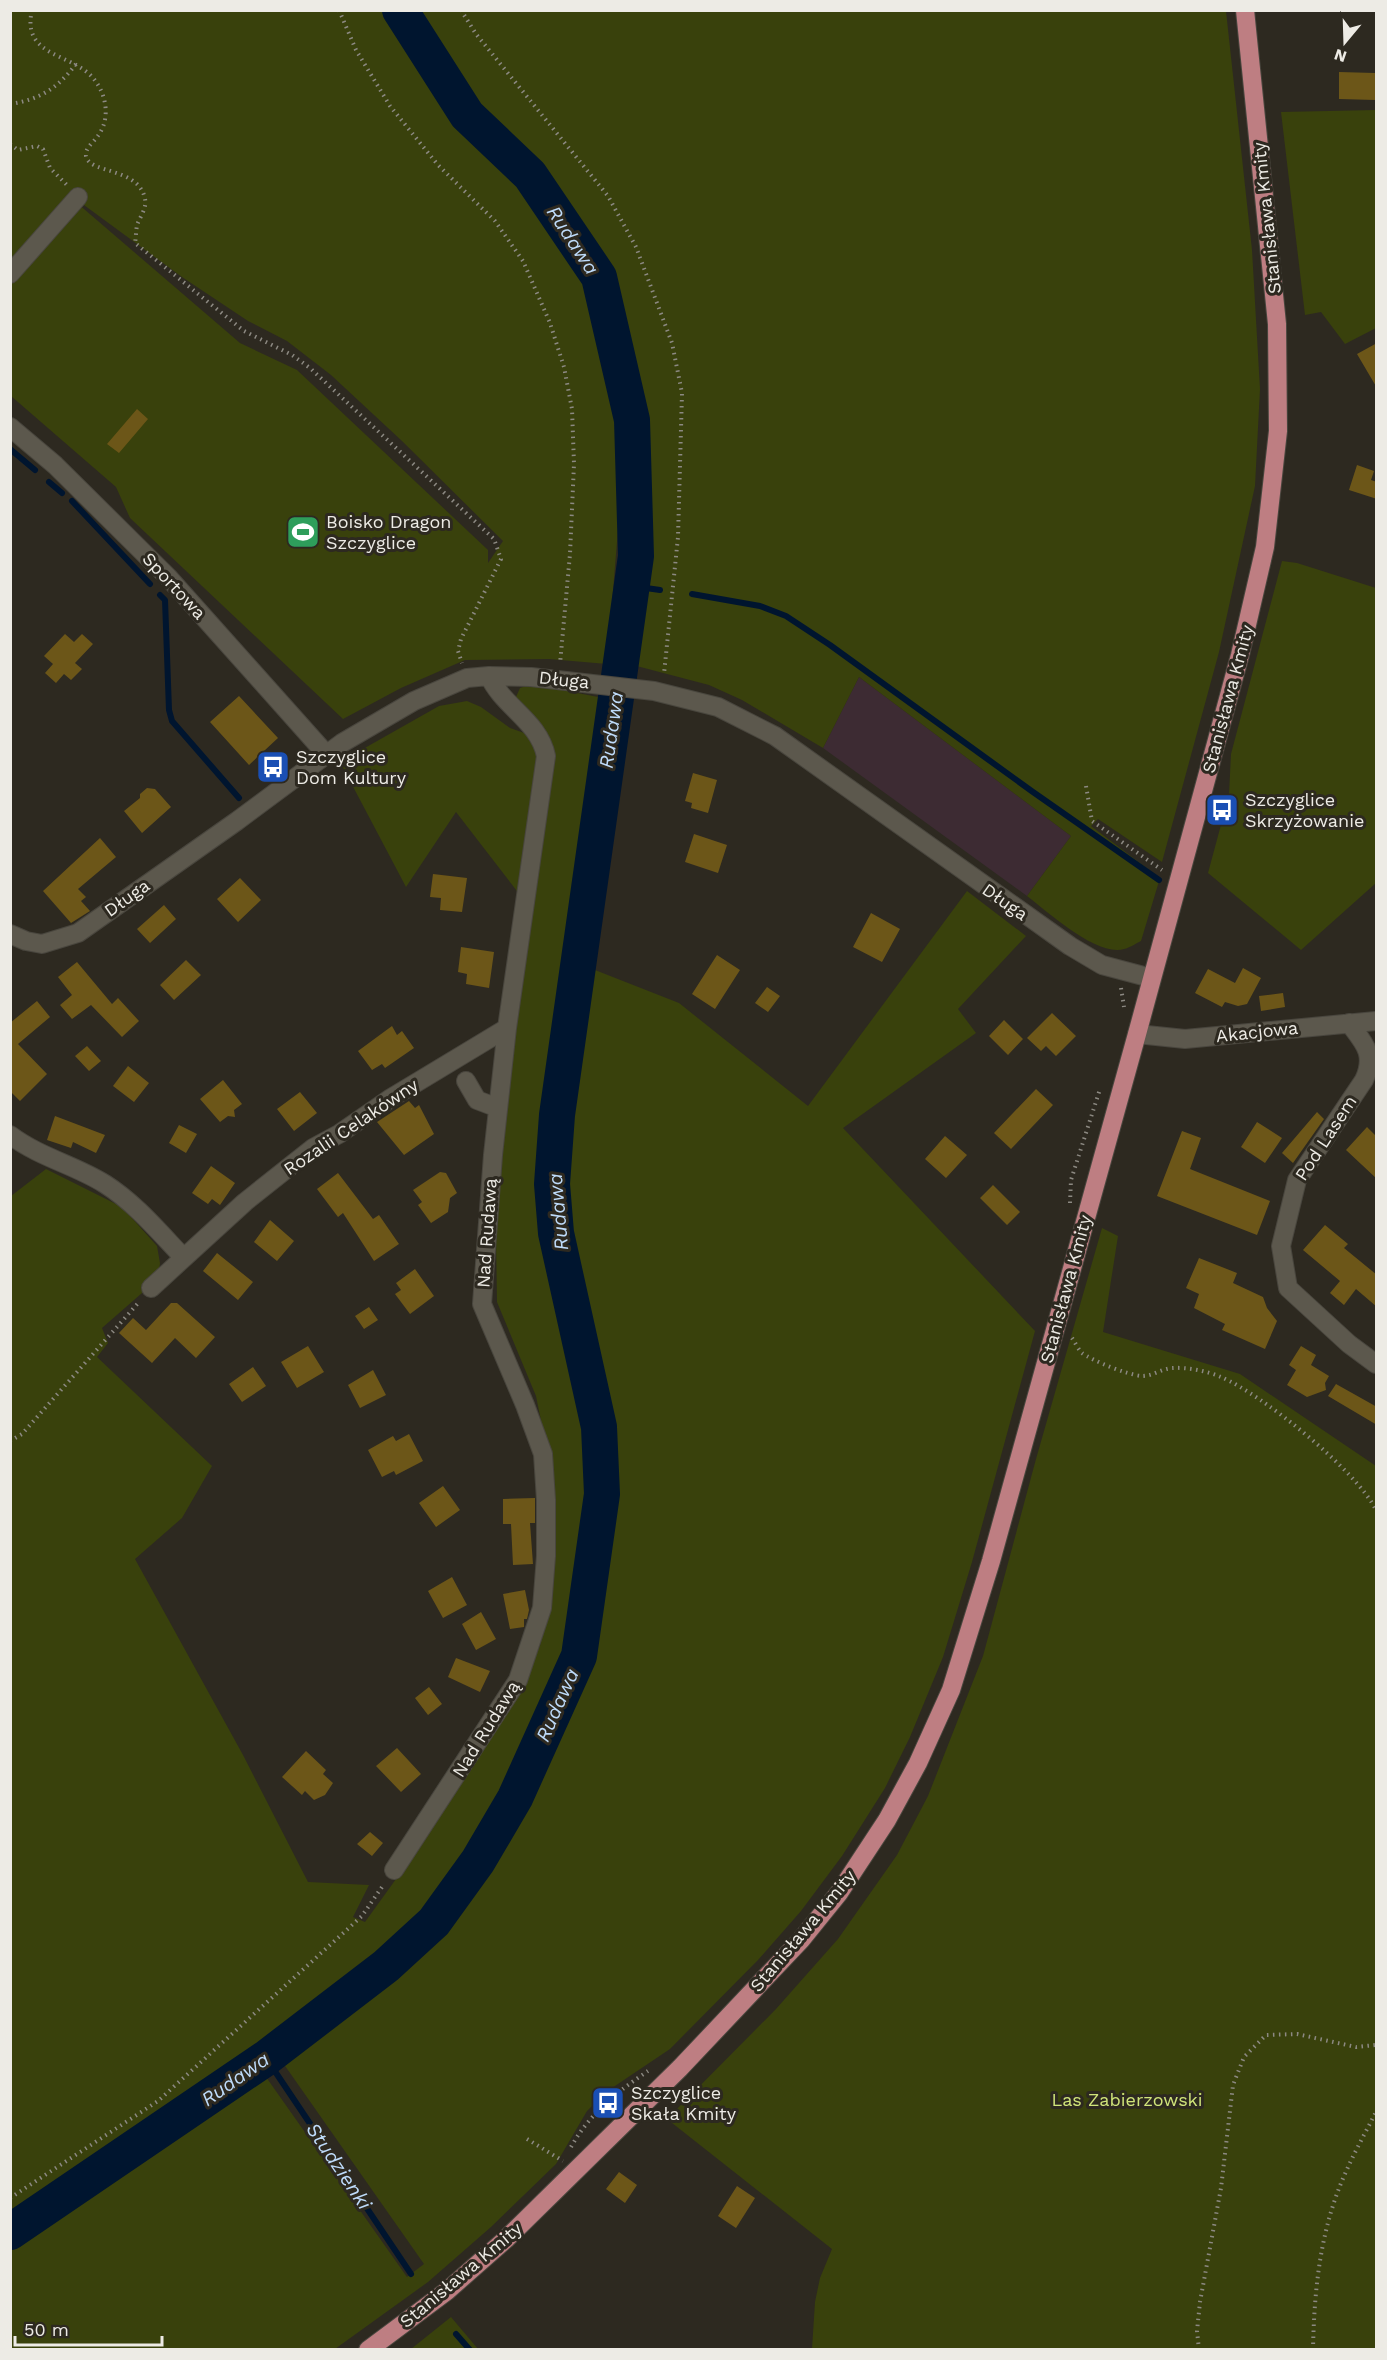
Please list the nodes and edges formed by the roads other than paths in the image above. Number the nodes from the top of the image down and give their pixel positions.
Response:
1 (1245, 10) edge
2 (78, 197) road end
3 (10, 274) edge
4 (10, 428) edge
5 (489, 676) junction
6 (326, 754) junction
7 (10, 934) edge
8 (1151, 978) junction
9 (1377, 1021) edge
10 (1349, 1023) junction
11 (507, 1028) junction
12 (1137, 1034) junction
13 (466, 1081) dead end
14 (498, 1108) junction
15 (10, 1135) edge
16 (183, 1257) junction
17 (151, 1288) road end
18 (1377, 1364) edge
19 (394, 1870) road end
20 (369, 2349) edge

1 - 8 main road, Stanisława Kmity
2 - 3 street
4 - 6 street, Sportowa
5 - 6 street, Długa
5 - 8 street, Długa
5 - 11 street, Nad Rudawą
6 - 7 street, Długa
8 - 12 main road, Stanisława Kmity
9 - 10 street, Akacjowa
10 - 12 street, Akacjowa
10 - 18 street, Pod Lasem
11 - 14 street, Nad Rudawą
11 - 16 street, Rozalii Celakówny
12 - 20 main road, Stanisława Kmity
13 - 14 street
14 - 19 street, Nad Rudawą
15 - 16 street
16 - 17 street, Rozalii Celakówny

